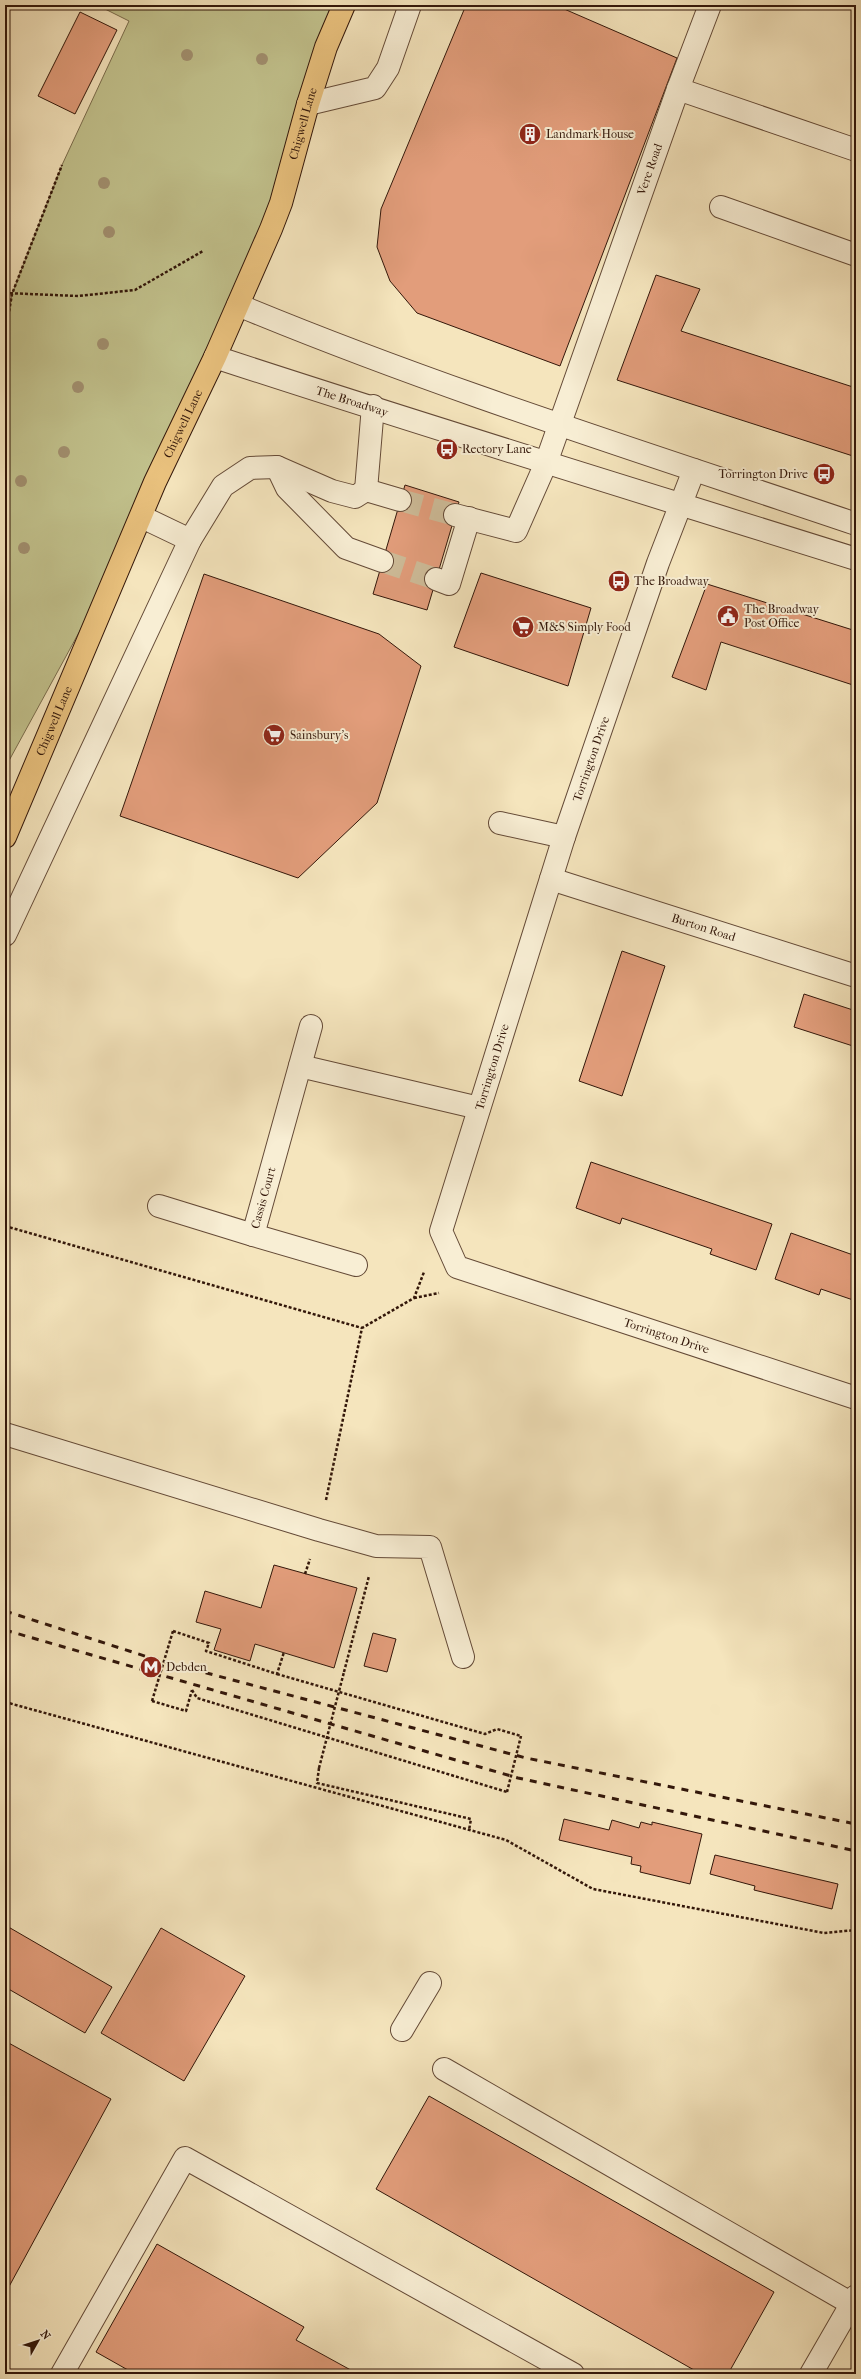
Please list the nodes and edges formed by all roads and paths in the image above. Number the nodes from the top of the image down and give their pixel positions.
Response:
1 (344, 5) edge
2 (410, 5) edge
3 (710, 5) edge
4 (678, 89) junction
5 (308, 104) junction
6 (856, 150) edge
7 (62, 165) dead end
8 (721, 207) dead end
9 (203, 251) dead end
10 (856, 254) edge
11 (5, 293) edge
12 (12, 294) junction
13 (238, 305) junction
14 (5, 336) edge
15 (215, 356) junction
16 (373, 406) junction
17 (559, 426) junction
18 (546, 463) junction
19 (277, 466) junction
20 (694, 470) junction
21 (366, 490) junction
22 (400, 500) tunnel mouth
23 (682, 504) junction
24 (142, 517) junction
25 (856, 524) edge
26 (190, 540) junction
27 (856, 559) edge
28 (382, 561) tunnel mouth
29 (436, 579) tunnel mouth
30 (500, 822) dead end
31 (564, 837) junction
32 (5, 838) edge
33 (551, 878) junction
34 (5, 935) edge
35 (856, 976) edge
36 (311, 1026) dead end
37 (300, 1066) junction
38 (479, 1108) junction
39 (159, 1206) dead end
40 (5, 1226) edge
41 (441, 1231) junction
42 (253, 1235) junction
43 (356, 1265) dead end
44 (362, 1328) junction
45 (856, 1398) edge
46 (5, 1434) edge
47 (319, 1530) junction
48 (376, 1546) junction
49 (305, 1574) dead end
50 (284, 1652) dead end
51 (463, 1657) dead end
52 (277, 1674) junction
53 (5, 1702) edge
54 (469, 1830) junction
55 (856, 1930) edge
56 (430, 1983) dead end
57 (402, 2030) dead end
58 (444, 2069) dead end
59 (854, 2300) edge
60 (62, 2374) edge
61 (573, 2374) edge
62 (812, 2374) edge

1 - 5 main road, Chigwell Lane
2 - 5 street
3 - 4 street, Vere Road
4 - 6 street
4 - 17 street, Vere Road
5 - 13 main road, Chigwell Lane
7 - 12 path
8 - 10 street
9 - 12 path
11 - 12 path
12 - 14 path
13 - 15 main road, Chigwell Lane
13 - 17 street
15 - 16 street, The Broadway
15 - 24 main road, Chigwell Lane
16 - 18 street, The Broadway
16 - 21 street
17 - 18 street, Vere Road
17 - 20 street
18 - 23 street, The Broadway
18 - 29 street, Vere Road
19 - 21 street
19 - 26 street
19 - 28 street
20 - 23 street, Torrington Drive
20 - 25 street
21 - 22 street
23 - 27 street, The Broadway
23 - 31 street, Torrington Drive
24 - 26 street
24 - 32 main road, Chigwell Lane
26 - 34 street
30 - 31 street
31 - 33 street, Torrington Drive
33 - 35 street, Burton Road
33 - 38 street, Torrington Drive
36 - 37 street, Cassis Court
37 - 38 street
37 - 42 street, Cassis Court
38 - 41 street, Torrington Drive
39 - 42 street, Cassis Court
40 - 44 path
41 - 44 path
41 - 45 street, Torrington Drive
42 - 43 street
44 - 47 path
46 - 47 street
47 - 48 street
47 - 49 path
48 - 51 street
48 - 54 path, bridge
50 - 52 path
52 - 52 path, bridge
53 - 54 path
54 - 55 path
56 - 57 street
58 - 59 street
59 - 62 street
60 - 61 street

